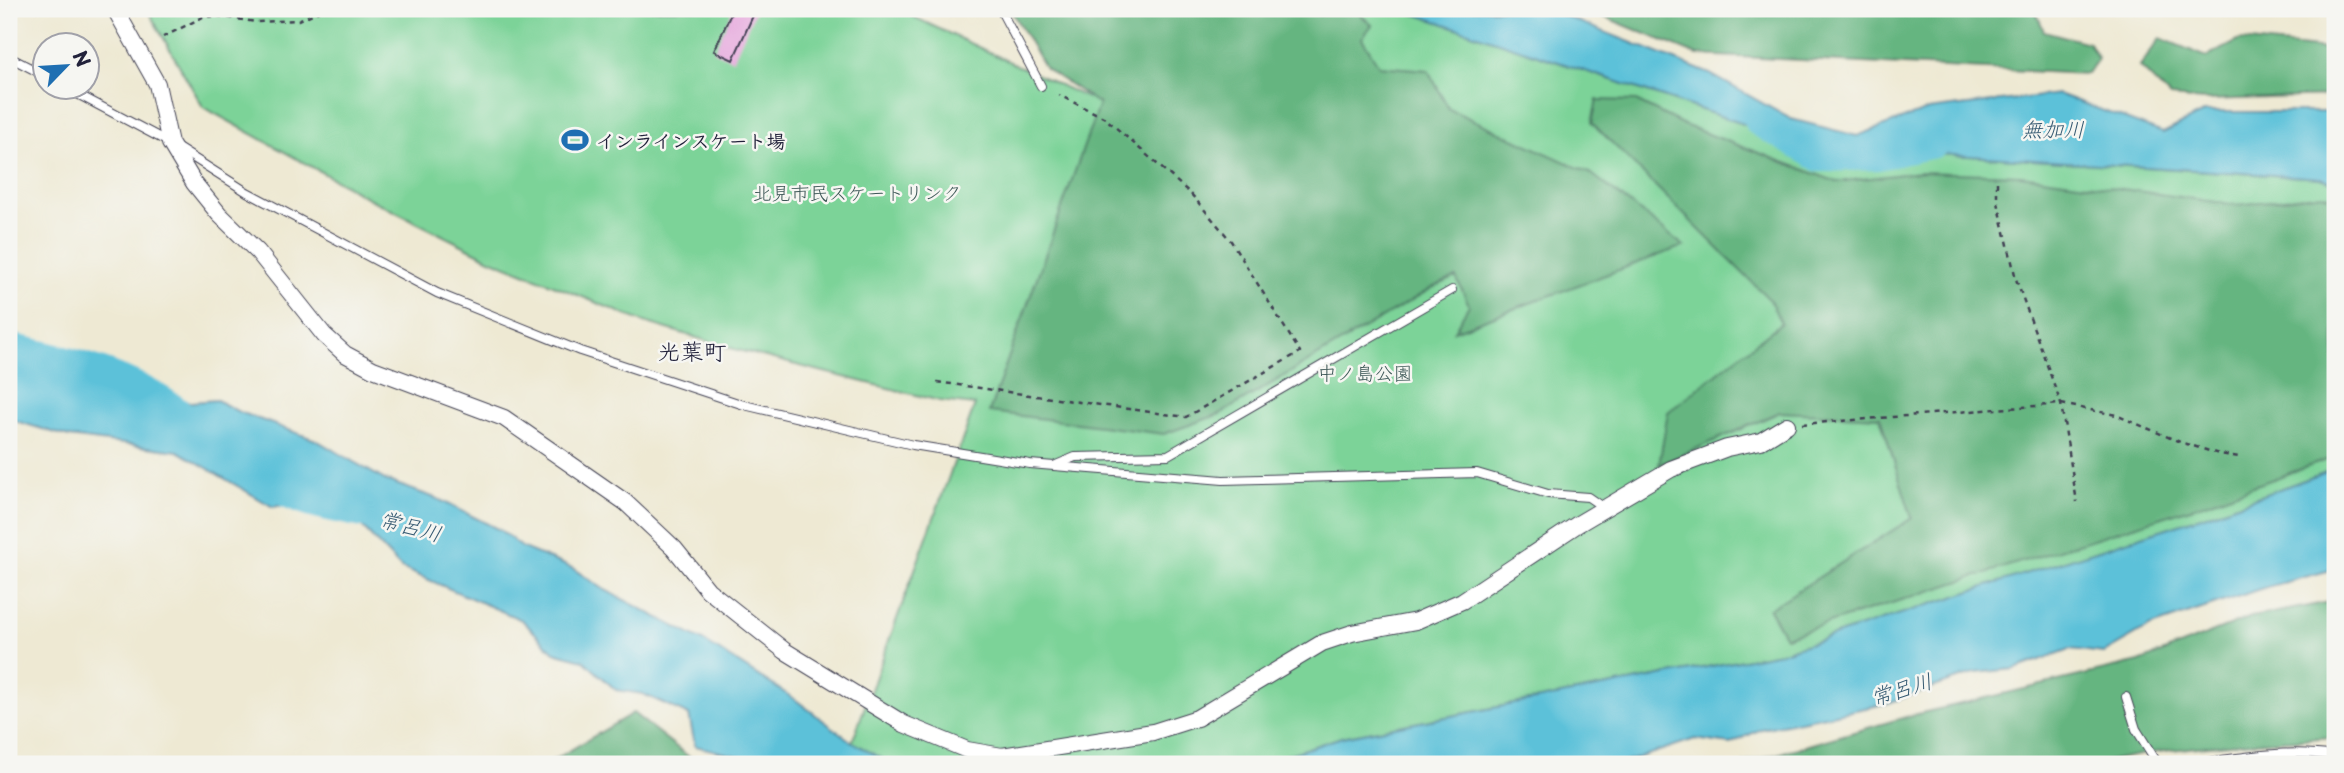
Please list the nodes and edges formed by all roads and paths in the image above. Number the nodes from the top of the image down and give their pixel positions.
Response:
1 (115, 9) edge
2 (325, 9) edge
3 (1000, 9) edge
4 (163, 37) dead end
5 (9, 57) edge
6 (32, 69) edge
7 (1041, 86) dead end
8 (1059, 95) dead end
9 (92, 102) edge
10 (170, 143) junction
11 (1997, 182) dead end
12 (1451, 289) dead end
13 (937, 382) dead end
14 (2061, 404) junction
15 (1787, 425) joint
16 (2240, 457) dead end
17 (1054, 466) junction
18 (2077, 502) dead end
19 (1604, 508) junction
20 (2126, 698) dead end
21 (2335, 756) edge
22 (2158, 764) edge
23 (2194, 764) edge

1 - 10 street
2 - 4 path
3 - 7 lane
5 - 6 lane
8 - 13 path
9 - 10 lane
10 - 17 lane
10 - 19 street
11 - 14 path
12 - 17 lane
14 - 15 path
14 - 16 path
14 - 18 path
15 - 19 street
17 - 19 lane
20 - 22 lane
21 - 23 lane

